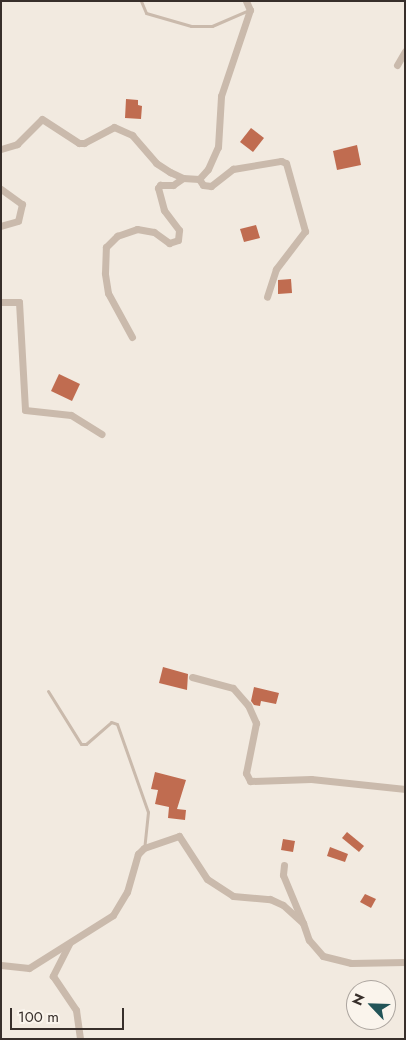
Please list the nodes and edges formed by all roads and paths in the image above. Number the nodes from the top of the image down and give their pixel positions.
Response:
1 (141, 1) edge
2 (246, 1) edge
3 (250, 10) junction
4 (405, 51) edge
5 (397, 65) dead end
6 (1, 150) edge
7 (183, 178) junction
8 (199, 180) junction
9 (1, 189) edge
10 (1, 226) edge
11 (268, 297) dead end
12 (1, 302) edge
13 (132, 337) dead end
14 (101, 434) dead end
15 (192, 677) dead end
16 (48, 691) dead end
17 (405, 789) edge
18 (144, 848) junction
19 (284, 865) dead end
20 (303, 922) junction
21 (69, 943) junction
22 (405, 962) edge
23 (1, 965) edge
24 (80, 1039) edge

1 - 3 lane
2 - 3 street
3 - 8 street
4 - 5 street
6 - 7 street
7 - 8 street
7 - 13 street
8 - 11 street
9 - 10 street
12 - 14 street
15 - 17 street
16 - 18 lane
18 - 20 street
18 - 21 street
19 - 20 street
20 - 22 street
21 - 23 street
21 - 24 street

